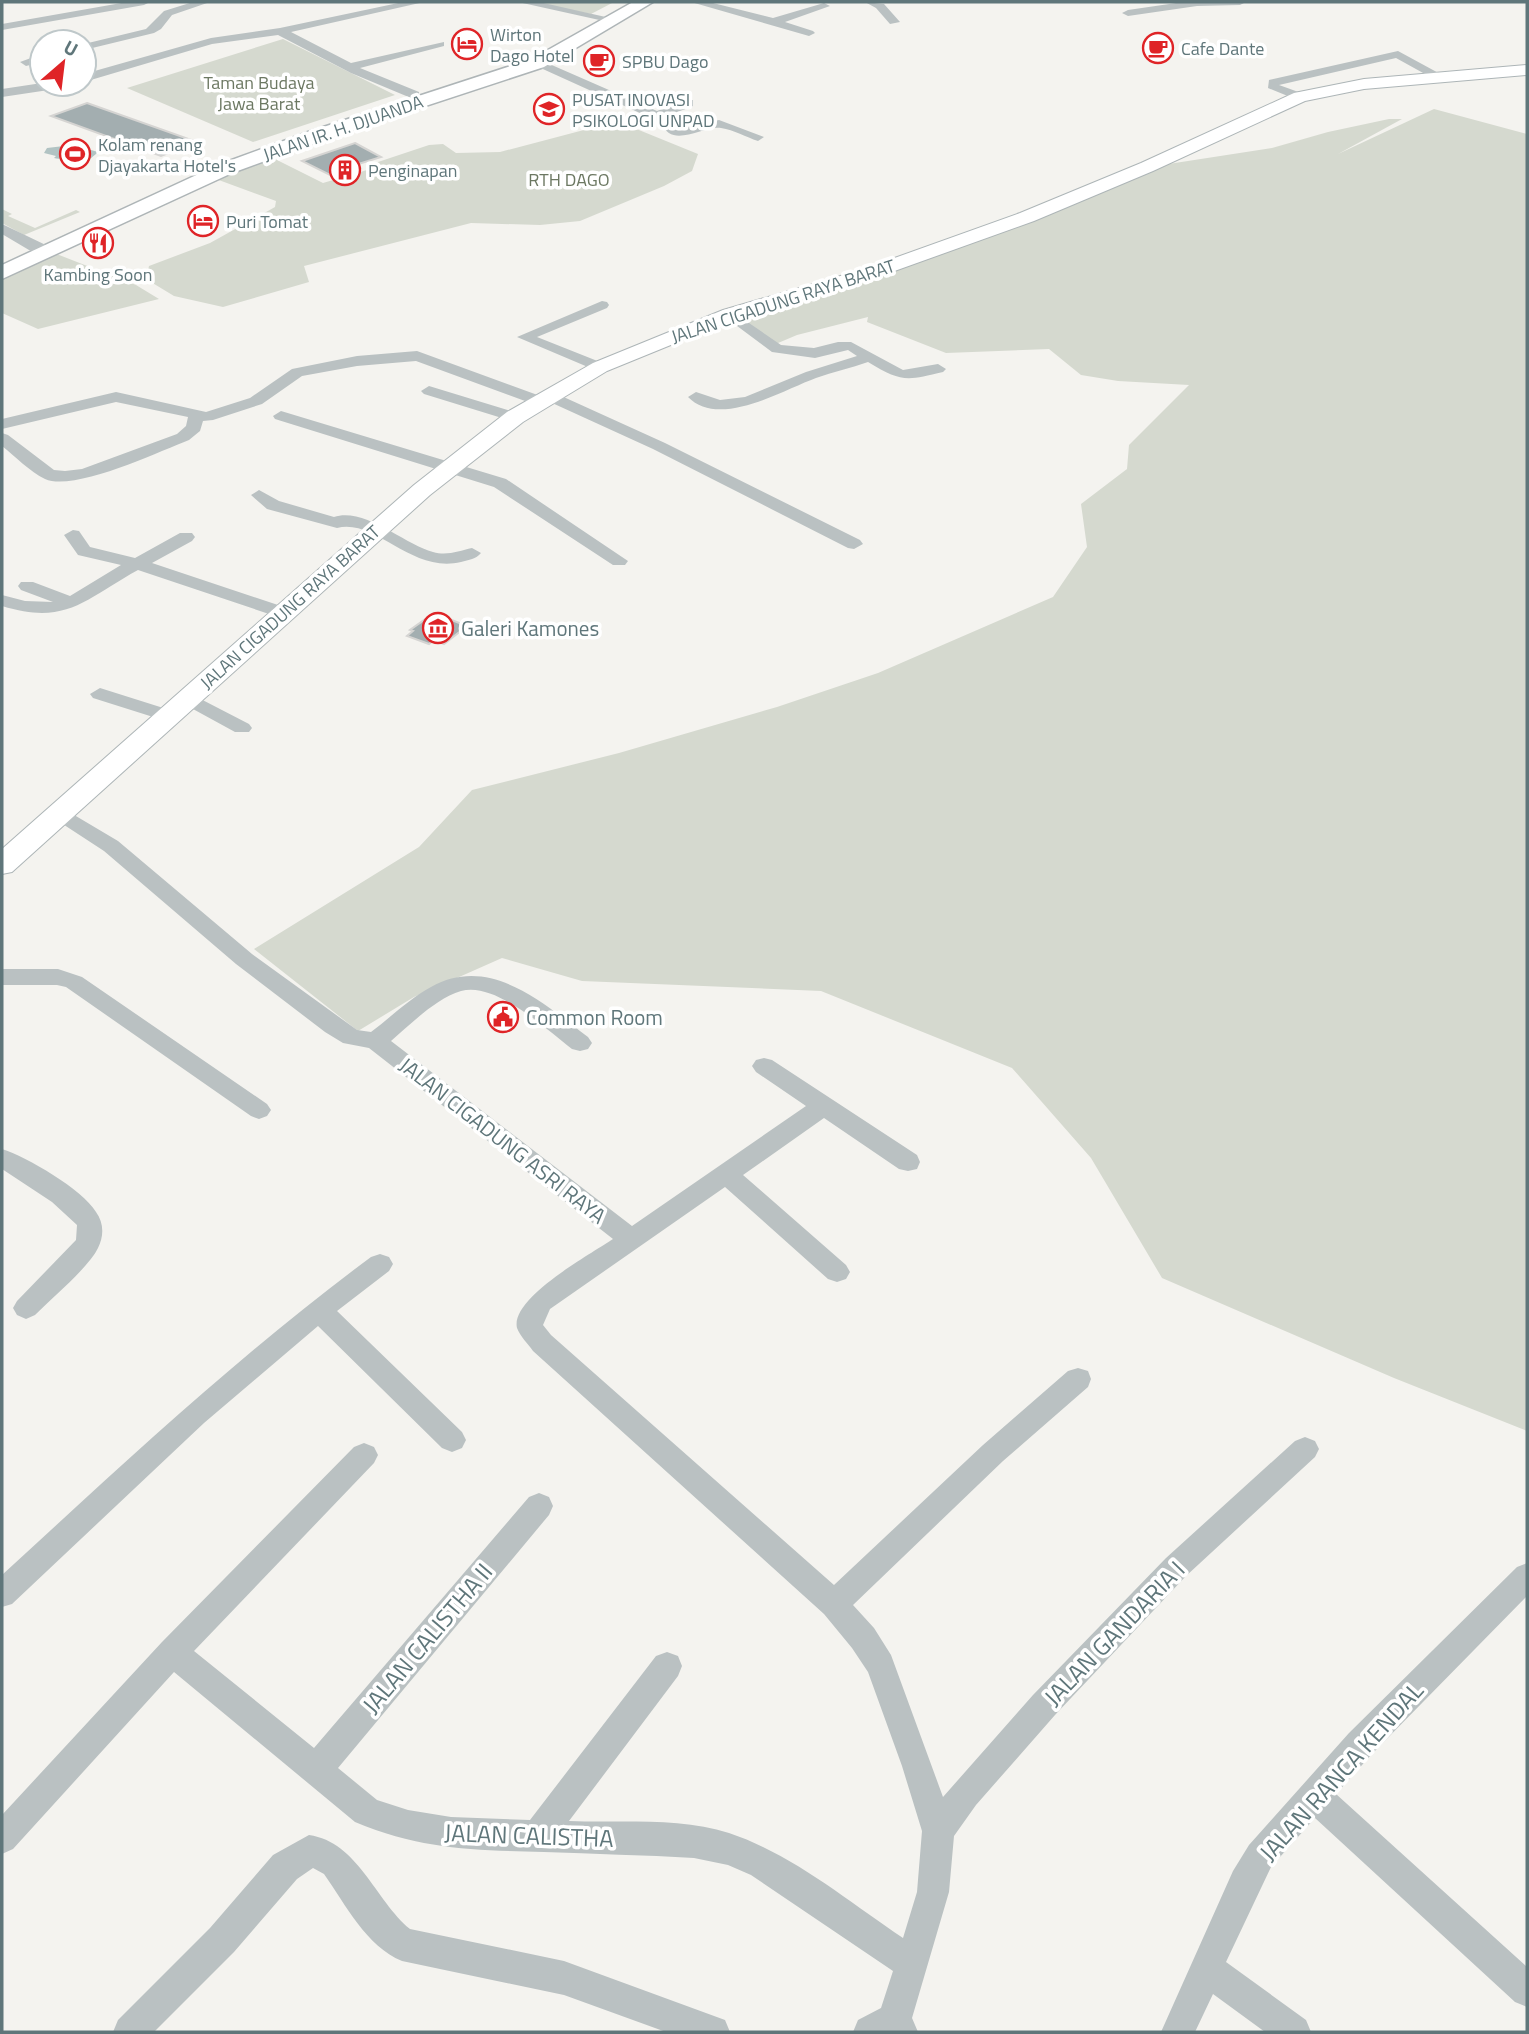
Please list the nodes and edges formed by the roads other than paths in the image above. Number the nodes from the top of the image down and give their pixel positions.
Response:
1 (144, 2) edge
2 (204, 2) edge
3 (418, 2) edge
4 (524, 2) edge
5 (628, 2) edge
6 (645, 2) edge
7 (698, 2) edge
8 (871, 2) edge
9 (1240, 2) edge
10 (824, 6) dead end
11 (1128, 13) dead end
12 (607, 18) junction
13 (773, 22) junction
14 (894, 22) dead end
15 (2, 27) edge
16 (280, 31) junction
17 (810, 33) dead end
18 (98, 44) edge
19 (440, 44) dead end
20 (538, 64) junction
21 (349, 67) junction
22 (1527, 70) edge
23 (98, 74) edge
24 (1431, 76) junction
25 (28, 89) edge
26 (2, 93) edge
27 (28, 96) edge
28 (1300, 97) junction
29 (420, 98) junction
30 (689, 103) dead end
31 (2, 105) edge
32 (656, 116) junction
33 (758, 137) dead end
34 (2, 228) edge
35 (41, 249) junction
36 (2, 262) edge
37 (2, 273) edge
38 (602, 305) dead end
39 (730, 314) junction
40 (870, 357) junction
41 (600, 367) junction
42 (938, 369) dead end
43 (429, 391) dead end
44 (696, 397) dead end
45 (546, 399) junction
46 (196, 415) junction
47 (281, 416) dead end
48 (515, 418) junction
49 (2, 424) edge
50 (2, 438) edge
51 (451, 466) junction
52 (259, 495) dead end
53 (375, 529) junction
54 (72, 535) dead end
55 (186, 537) dead end
56 (853, 544) dead end
57 (472, 553) dead end
58 (620, 561) dead end
59 (137, 564) junction
60 (27, 586) dead end
61 (2, 600) edge
62 (73, 603) junction
63 (284, 612) junction
64 (100, 694) dead end
65 (189, 699) junction
66 (169, 716) junction
67 (243, 728) dead end
68 (59, 813) junction
69 (2, 864) edge
70 (2, 977) edge
71 (375, 1041) junction
72 (580, 1043) dead end
73 (764, 1066) dead end
74 (824, 1107) junction
75 (259, 1110) dead end
76 (2, 1158) edge
77 (908, 1162) dead end
78 (728, 1175) junction
79 (632, 1240) junction
80 (380, 1264) dead end
81 (836, 1272) dead end
82 (26, 1308) dead end
83 (319, 1310) junction
84 (1078, 1379) dead end
85 (452, 1440) dead end
86 (1305, 1449) dead end
87 (364, 1455) dead end
88 (539, 1506) dead end
89 (1527, 1576) edge
90 (2, 1594) edge
91 (834, 1604) junction
92 (173, 1652) junction
93 (667, 1666) dead end
94 (316, 1770) junction
95 (1314, 1795) junction
96 (938, 1831) junction
97 (538, 1836) junction
98 (2, 1839) edge
99 (912, 1964) junction
100 (1207, 1969) junction
101 (1527, 1990) edge
102 (889, 2028) edge
103 (130, 2032) edge
104 (713, 2032) edge
105 (1178, 2032) edge
106 (1294, 2032) edge

1 - 15 street
2 - 18 street
3 - 16 street
4 - 12 street
5 - 12 main road, JALAN IR. H. DJUANDA
6 - 12 main road, JALAN IR. H. DJUANDA
7 - 13 street
8 - 14 street
9 - 11 street
10 - 13 street
12 - 20 main road, JALAN IR. H. DJUANDA
12 - 29 main road, JALAN IR. H. DJUANDA
13 - 17 street
16 - 21 street
16 - 23 street
19 - 21 street
20 - 29 main road, JALAN IR. H. DJUANDA
20 - 32 street
21 - 29 street
22 - 24 street, JALAN CIGADUNG RAYA BARAT
24 - 28 street, JALAN CIGADUNG RAYA BARAT
24 - 28 street
25 - 26 street
27 - 31 street
28 - 39 street, JALAN CIGADUNG RAYA BARAT
29 - 35 main road, JALAN IR. H. DJUANDA
30 - 32 street
32 - 33 street
34 - 35 street
35 - 36 main road, JALAN IR. H. DJUANDA
35 - 37 main road, JALAN IR. H. DJUANDA
38 - 41 street
39 - 40 street
39 - 41 street, JALAN CIGADUNG RAYA BARAT
40 - 42 street
40 - 44 street
41 - 45 street, JALAN CIGADUNG RAYA BARAT
43 - 48 street
45 - 46 street
45 - 48 street, JALAN CIGADUNG RAYA BARAT
45 - 56 street
46 - 49 street
46 - 50 street
47 - 51 street
48 - 51 street, JALAN CIGADUNG RAYA BARAT
51 - 53 street, JALAN CIGADUNG RAYA BARAT
51 - 58 street
52 - 53 street
53 - 57 street
53 - 63 street, JALAN CIGADUNG RAYA BARAT
54 - 59 street
55 - 59 street
59 - 62 street
59 - 63 street
60 - 62 street
61 - 62 street
63 - 65 street, JALAN CIGADUNG RAYA BARAT
64 - 66 street
65 - 66 street, JALAN CIGADUNG RAYA BARAT
65 - 67 street
66 - 68 street, JALAN CIGADUNG RAYA BARAT
68 - 69 street, JALAN CIGADUNG RAYA BARAT
68 - 71 street
70 - 75 street
71 - 72 street
71 - 79 street, JALAN CIGADUNG ASRI RAYA
73 - 74 street
74 - 77 street
74 - 78 street
76 - 82 street
78 - 79 street
78 - 81 street
79 - 91 street
80 - 83 street
83 - 85 street
83 - 90 street
84 - 91 street
86 - 96 street, JALAN GANDARIA I
87 - 92 street
88 - 94 street, JALAN CALISTHA II
89 - 95 street, JALAN RANCA KENDAL
91 - 96 street
92 - 94 street, JALAN CALISTHA
92 - 98 street
93 - 97 street
94 - 97 street, JALAN CALISTHA
95 - 100 street, JALAN RANCA KENDAL
95 - 101 street
96 - 99 street
97 - 99 street, JALAN CALISTHA
99 - 102 street
100 - 105 street, JALAN RANCA KENDAL
100 - 106 street
103 - 104 street

